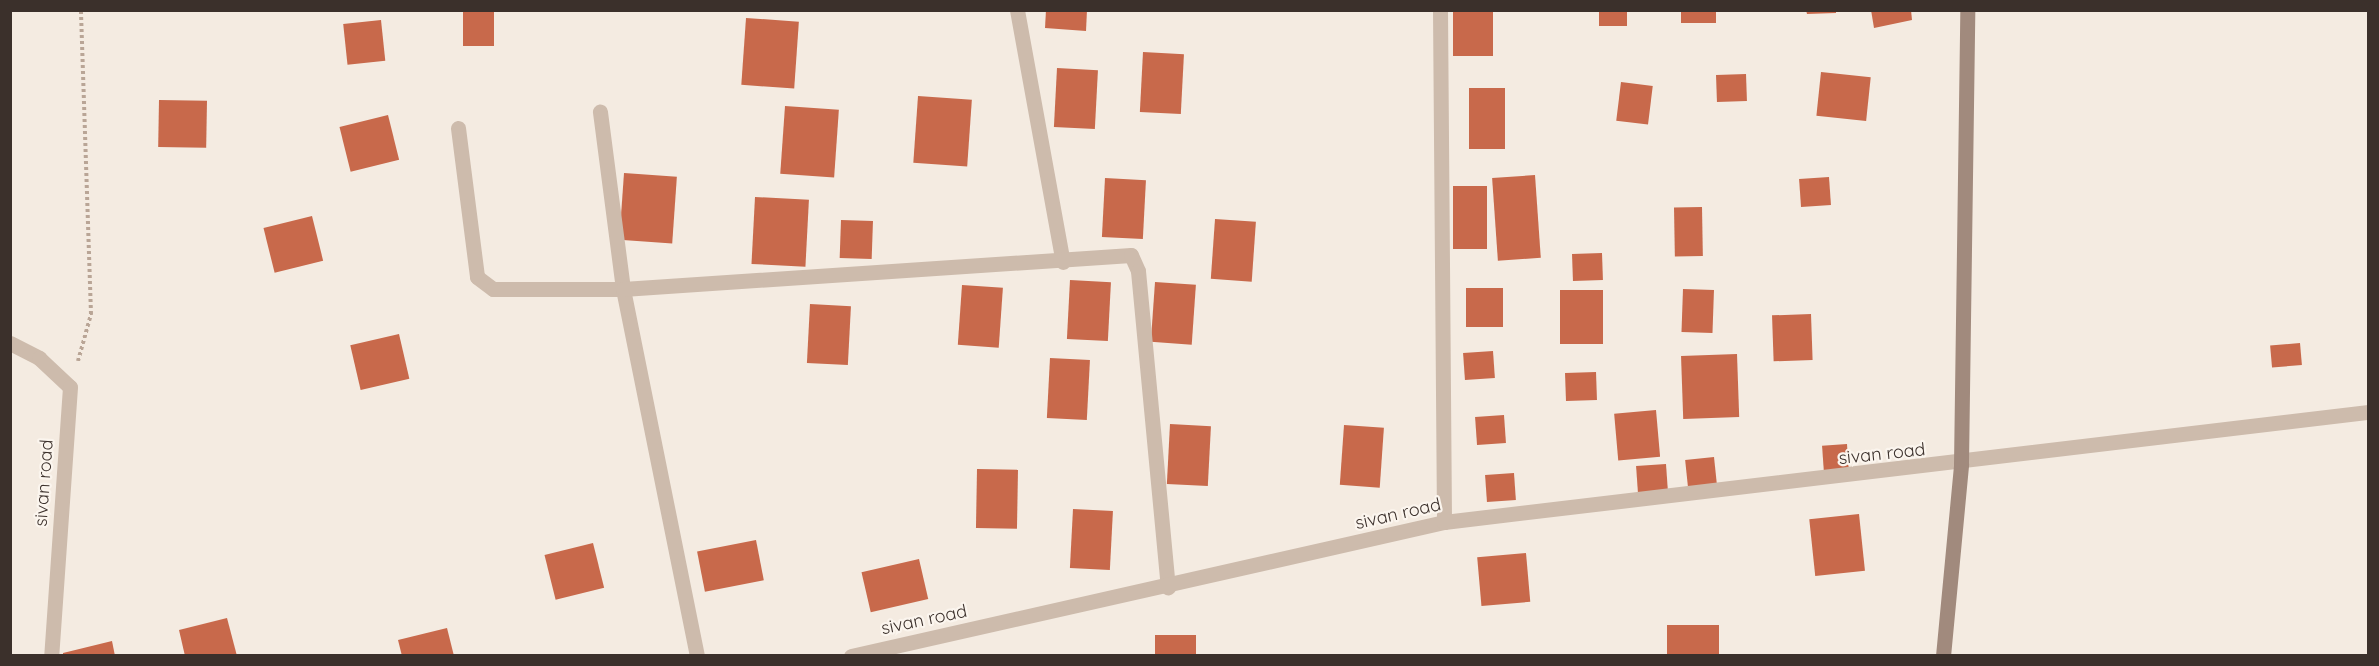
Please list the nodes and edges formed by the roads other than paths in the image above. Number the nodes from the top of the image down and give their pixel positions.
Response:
1 (1017, 10) edge
2 (1440, 10) edge
3 (1967, 10) edge
4 (600, 111) dead end
5 (458, 128) dead end
6 (1063, 262) junction
7 (623, 289) junction
8 (10, 343) edge
9 (2368, 412) edge
10 (1961, 464) junction
11 (1444, 522) junction
12 (1168, 588) junction
13 (51, 656) edge
14 (697, 656) edge
15 (852, 656) edge
16 (1943, 656) edge

1 - 6 street
2 - 11 street
3 - 10 street
4 - 7 street
5 - 7 street
6 - 7 street
6 - 12 street
7 - 14 street
8 - 13 street, sivan road
9 - 10 street, sivan road
10 - 11 street, sivan road
10 - 16 street
11 - 12 street, sivan road
12 - 15 street, sivan road

